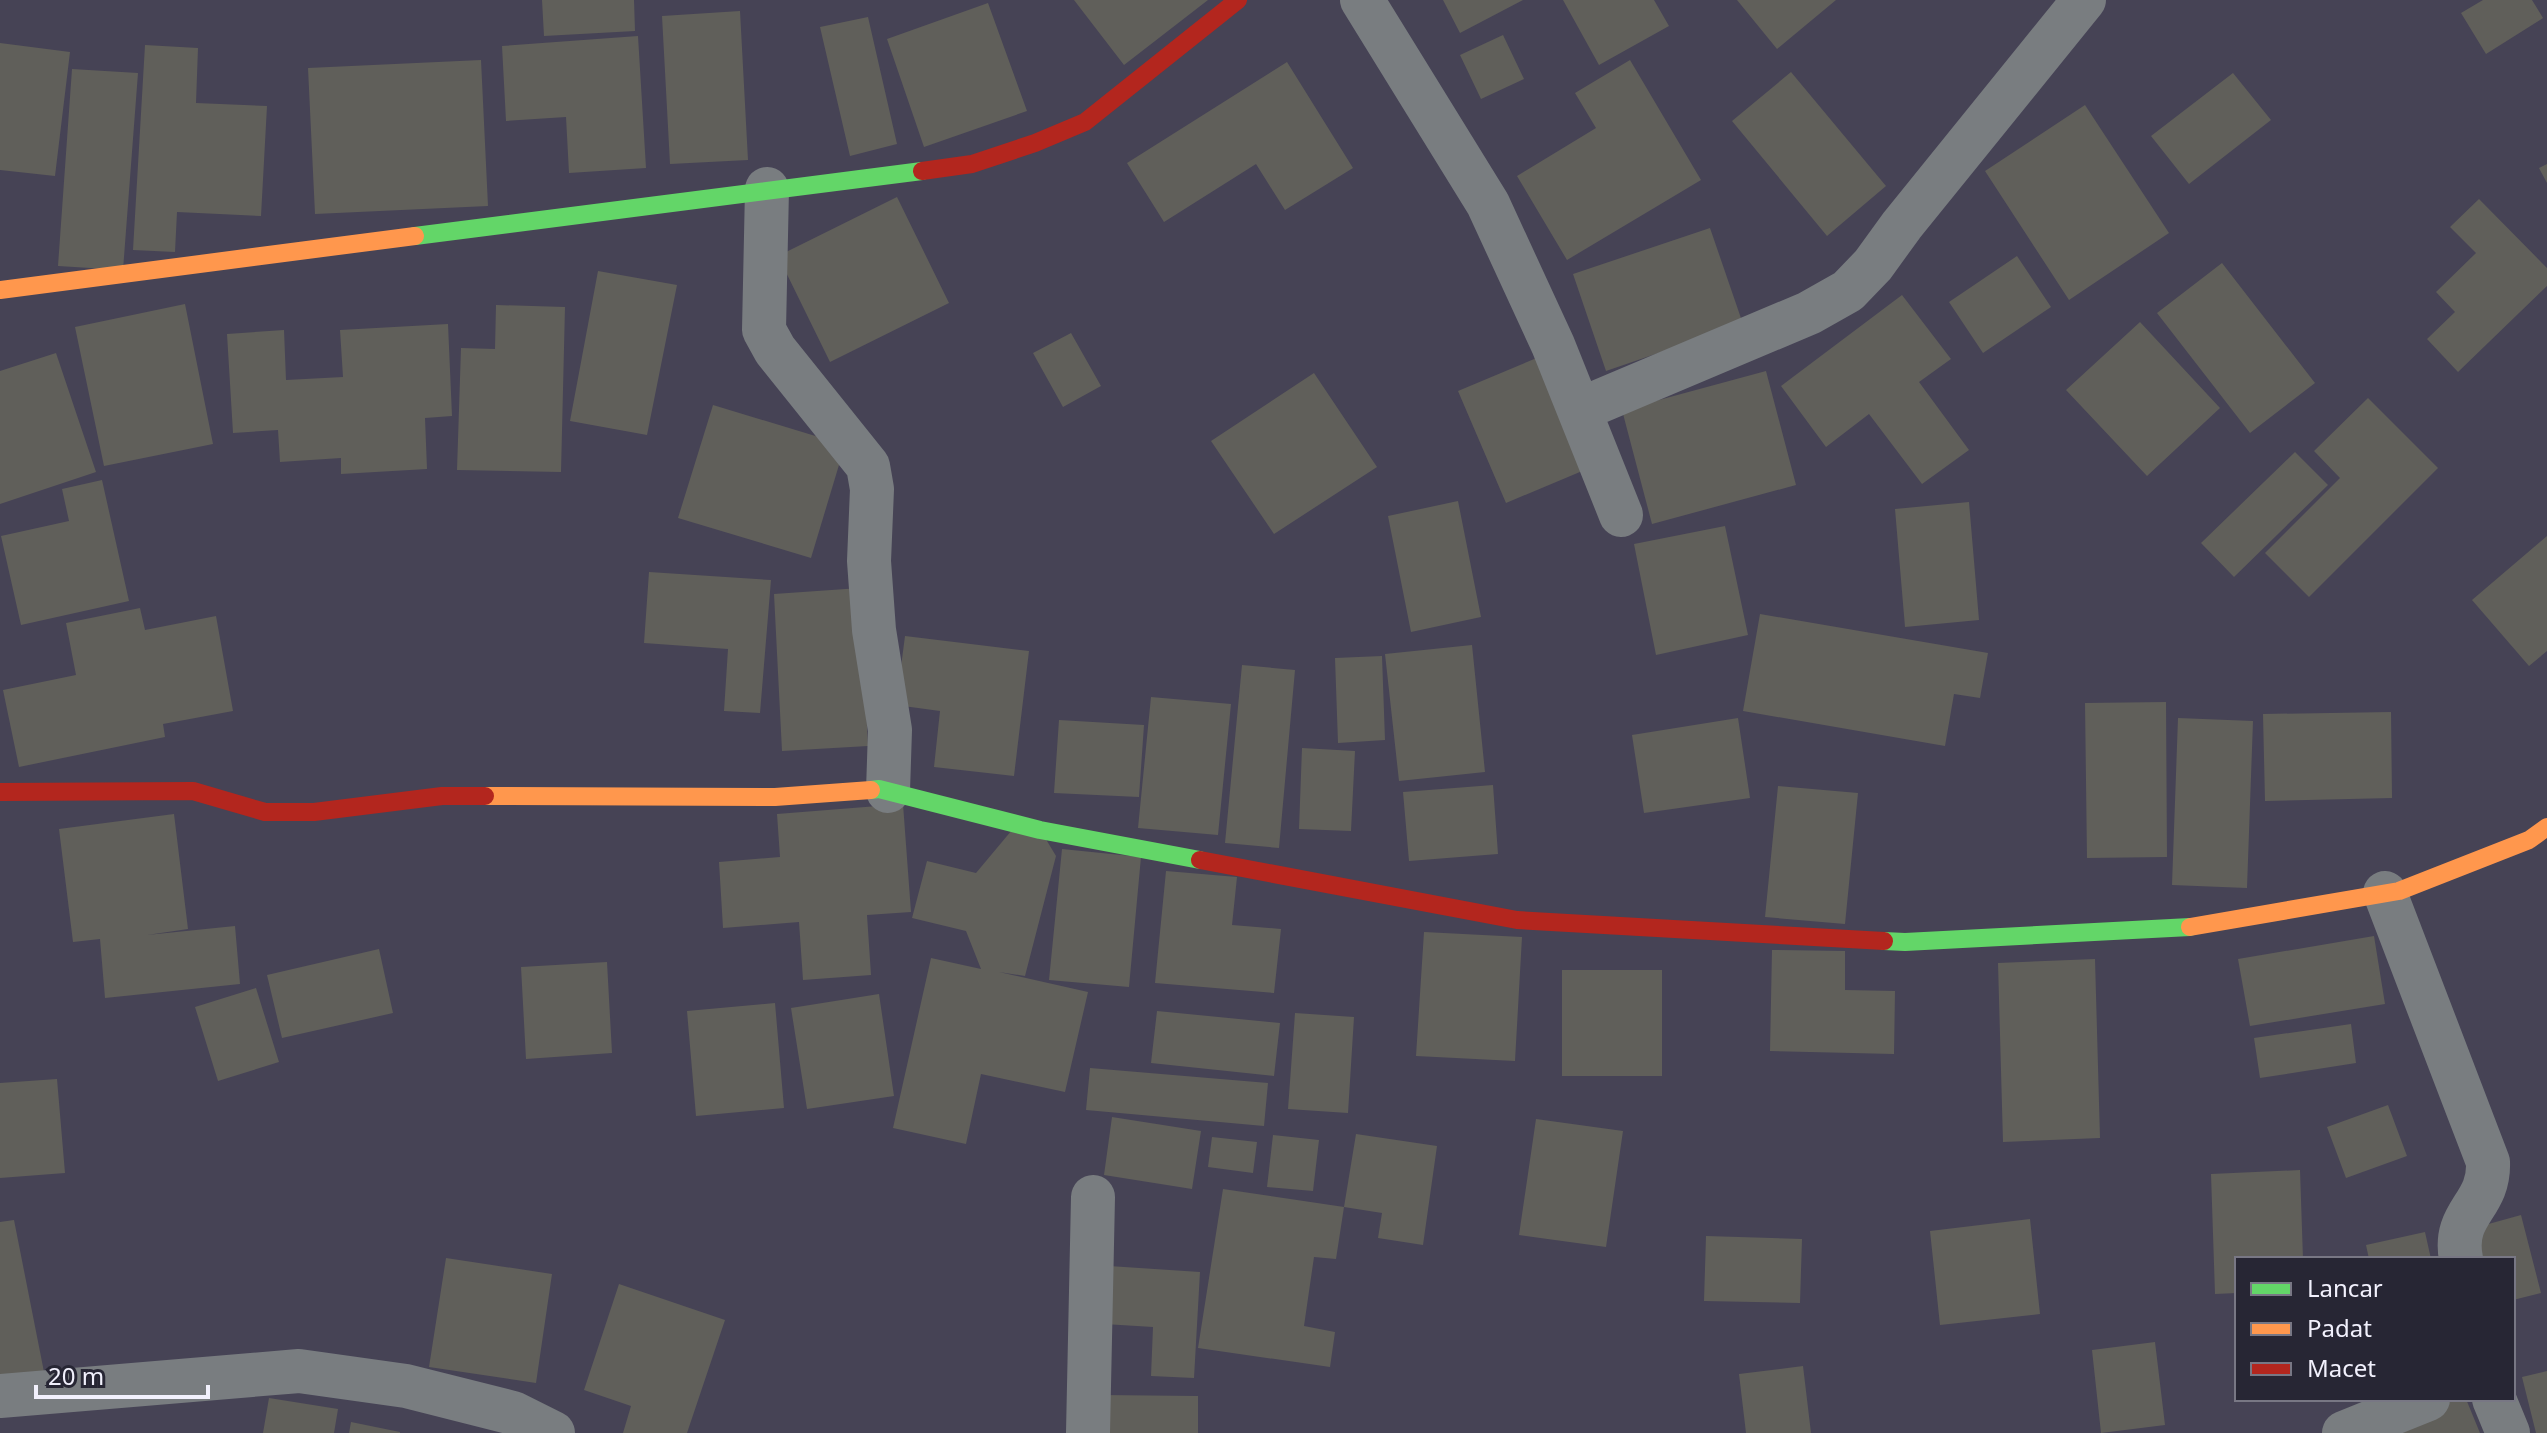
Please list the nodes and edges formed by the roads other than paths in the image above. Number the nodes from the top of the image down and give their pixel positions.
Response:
1 (1238, 0) edge
2 (1362, 0) edge
3 (2084, 0) edge
4 (767, 189) junction
5 (0, 290) edge
6 (1579, 410) junction
7 (1621, 515) dead end
8 (0, 789) edge
9 (888, 791) junction
10 (2547, 827) edge
11 (2385, 893) junction
12 (1093, 1197) dead end
13 (2461, 1257) edge
14 (0, 1396) edge
15 (2423, 1401) edge
16 (2495, 1401) edge
17 (553, 1433) edge
18 (1088, 1433) edge
19 (2344, 1433) edge
20 (2508, 1433) edge

1 - 4 street
2 - 6 street
3 - 6 street
4 - 5 street
4 - 9 street
6 - 7 street
8 - 9 street
9 - 11 street
10 - 11 street
11 - 13 street
12 - 18 street
14 - 17 street
15 - 19 street
16 - 20 street

